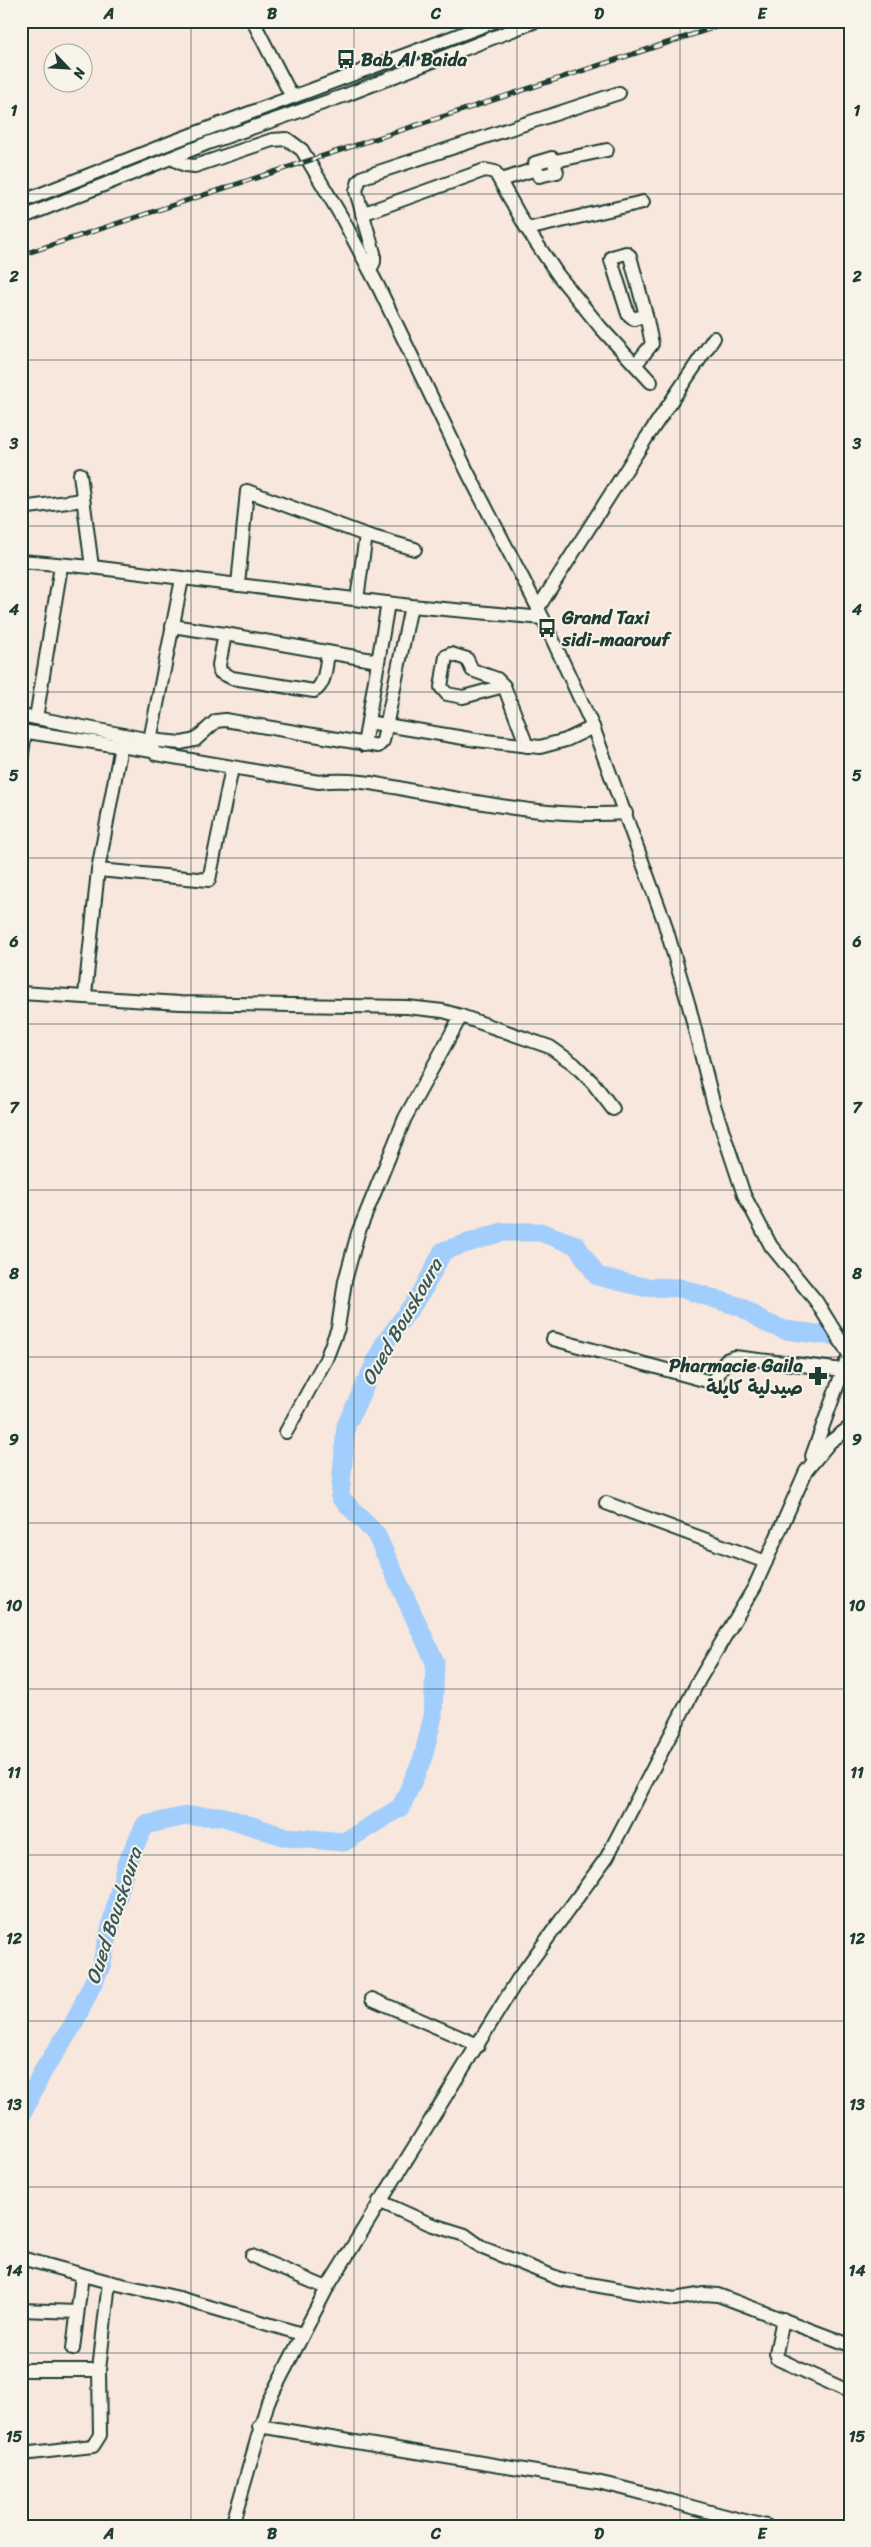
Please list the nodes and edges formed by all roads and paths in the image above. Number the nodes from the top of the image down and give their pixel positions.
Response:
1 (253, 21) edge
2 (496, 21) edge
3 (536, 21) edge
4 (619, 94) dead end
5 (292, 96) junction
6 (607, 150) dead end
7 (171, 158) junction
8 (501, 180) junction
9 (21, 202) edge
10 (643, 202) dead end
11 (362, 214) junction
12 (21, 218) edge
13 (527, 229) junction
14 (370, 270) junction
15 (646, 315) junction
16 (714, 338) dead end
17 (636, 364) junction
18 (652, 382) dead end
19 (80, 474) dead end
20 (84, 500) junction
21 (21, 508) edge
22 (366, 535) junction
23 (415, 549) dead end
24 (21, 561) edge
25 (60, 566) junction
26 (92, 567) junction
27 (182, 579) junction
28 (238, 586) junction
29 (357, 600) junction
30 (388, 603) junction
31 (411, 606) junction
32 (540, 613) junction
33 (172, 626) junction
34 (225, 634) junction
35 (328, 652) junction
36 (378, 661) junction
37 (504, 686) junction
38 (21, 715) edge
39 (36, 718) junction
40 (368, 722) junction
41 (387, 724) junction
42 (593, 727) junction
43 (23, 731) edge
44 (114, 741) junction
45 (364, 745) junction
46 (151, 746) junction
47 (527, 746) junction
48 (21, 761) edge
49 (232, 768) junction
50 (626, 814) junction
51 (98, 870) junction
52 (21, 993) edge
53 (85, 995) junction
54 (460, 1016) junction
55 (613, 1109) dead end
56 (553, 1339) dead end
57 (849, 1355) edge
58 (843, 1370) junction
59 (850, 1427) edge
60 (286, 1432) dead end
61 (806, 1470) junction
62 (606, 1503) dead end
63 (766, 1562) junction
64 (372, 1999) dead end
65 (478, 2045) junction
66 (379, 2201) junction
67 (252, 2256) dead end
68 (21, 2258) edge
69 (82, 2275) junction
70 (109, 2282) junction
71 (328, 2288) junction
72 (21, 2310) edge
73 (78, 2312) junction
74 (783, 2319) junction
75 (302, 2334) junction
76 (850, 2345) edge
77 (72, 2349) dead end
78 (21, 2370) edge
79 (99, 2370) junction
80 (850, 2392) edge
81 (259, 2426) junction
82 (22, 2454) edge
83 (232, 2526) edge
84 (767, 2526) edge

1 - 5 street
2 - 5 street
3 - 7 street
4 - 11 street
5 - 9 street
6 - 8 street
7 - 12 street
7 - 14 street
8 - 11 street
8 - 13 street
10 - 13 street
11 - 14 street
13 - 17 street
14 - 32 street
15 - 15 street
15 - 17 street
16 - 32 street
17 - 18 street
19 - 20 street
20 - 21 street
20 - 26 street
22 - 23 street
22 - 28 street
22 - 29 street
24 - 25 street
25 - 26 street
25 - 39 street
26 - 27 street
27 - 28 street
27 - 33 street
28 - 29 street
29 - 30 street
30 - 31 street
30 - 36 street
31 - 32 street
31 - 41 street
32 - 42 street
33 - 34 street
33 - 46 street
34 - 35 street
34 - 35 street
35 - 36 street
36 - 40 street
37 - 37 street
37 - 47 street
38 - 39 street
39 - 44 street
40 - 41 street
40 - 45 street
41 - 45 street
41 - 47 street
42 - 47 street
42 - 50 street
43 - 44 street
43 - 48 street
44 - 46 street
44 - 51 street
45 - 46 street
46 - 49 street
49 - 50 street
49 - 51 street
50 - 57 street
51 - 53 street
52 - 53 street
53 - 54 street
54 - 55 street
54 - 60 street
56 - 58 street
57 - 58 street
58 - 61 street
59 - 61 street
61 - 63 street
62 - 63 street
63 - 65 street
64 - 65 street
65 - 66 street
66 - 71 street
66 - 74 street
67 - 71 street
68 - 69 street
69 - 70 street
69 - 73 street
70 - 75 street
70 - 79 street
71 - 75 street
72 - 73 street
73 - 77 street
74 - 76 street
74 - 80 street
75 - 81 street
78 - 79 street
79 - 82 street
81 - 83 street
81 - 84 street

